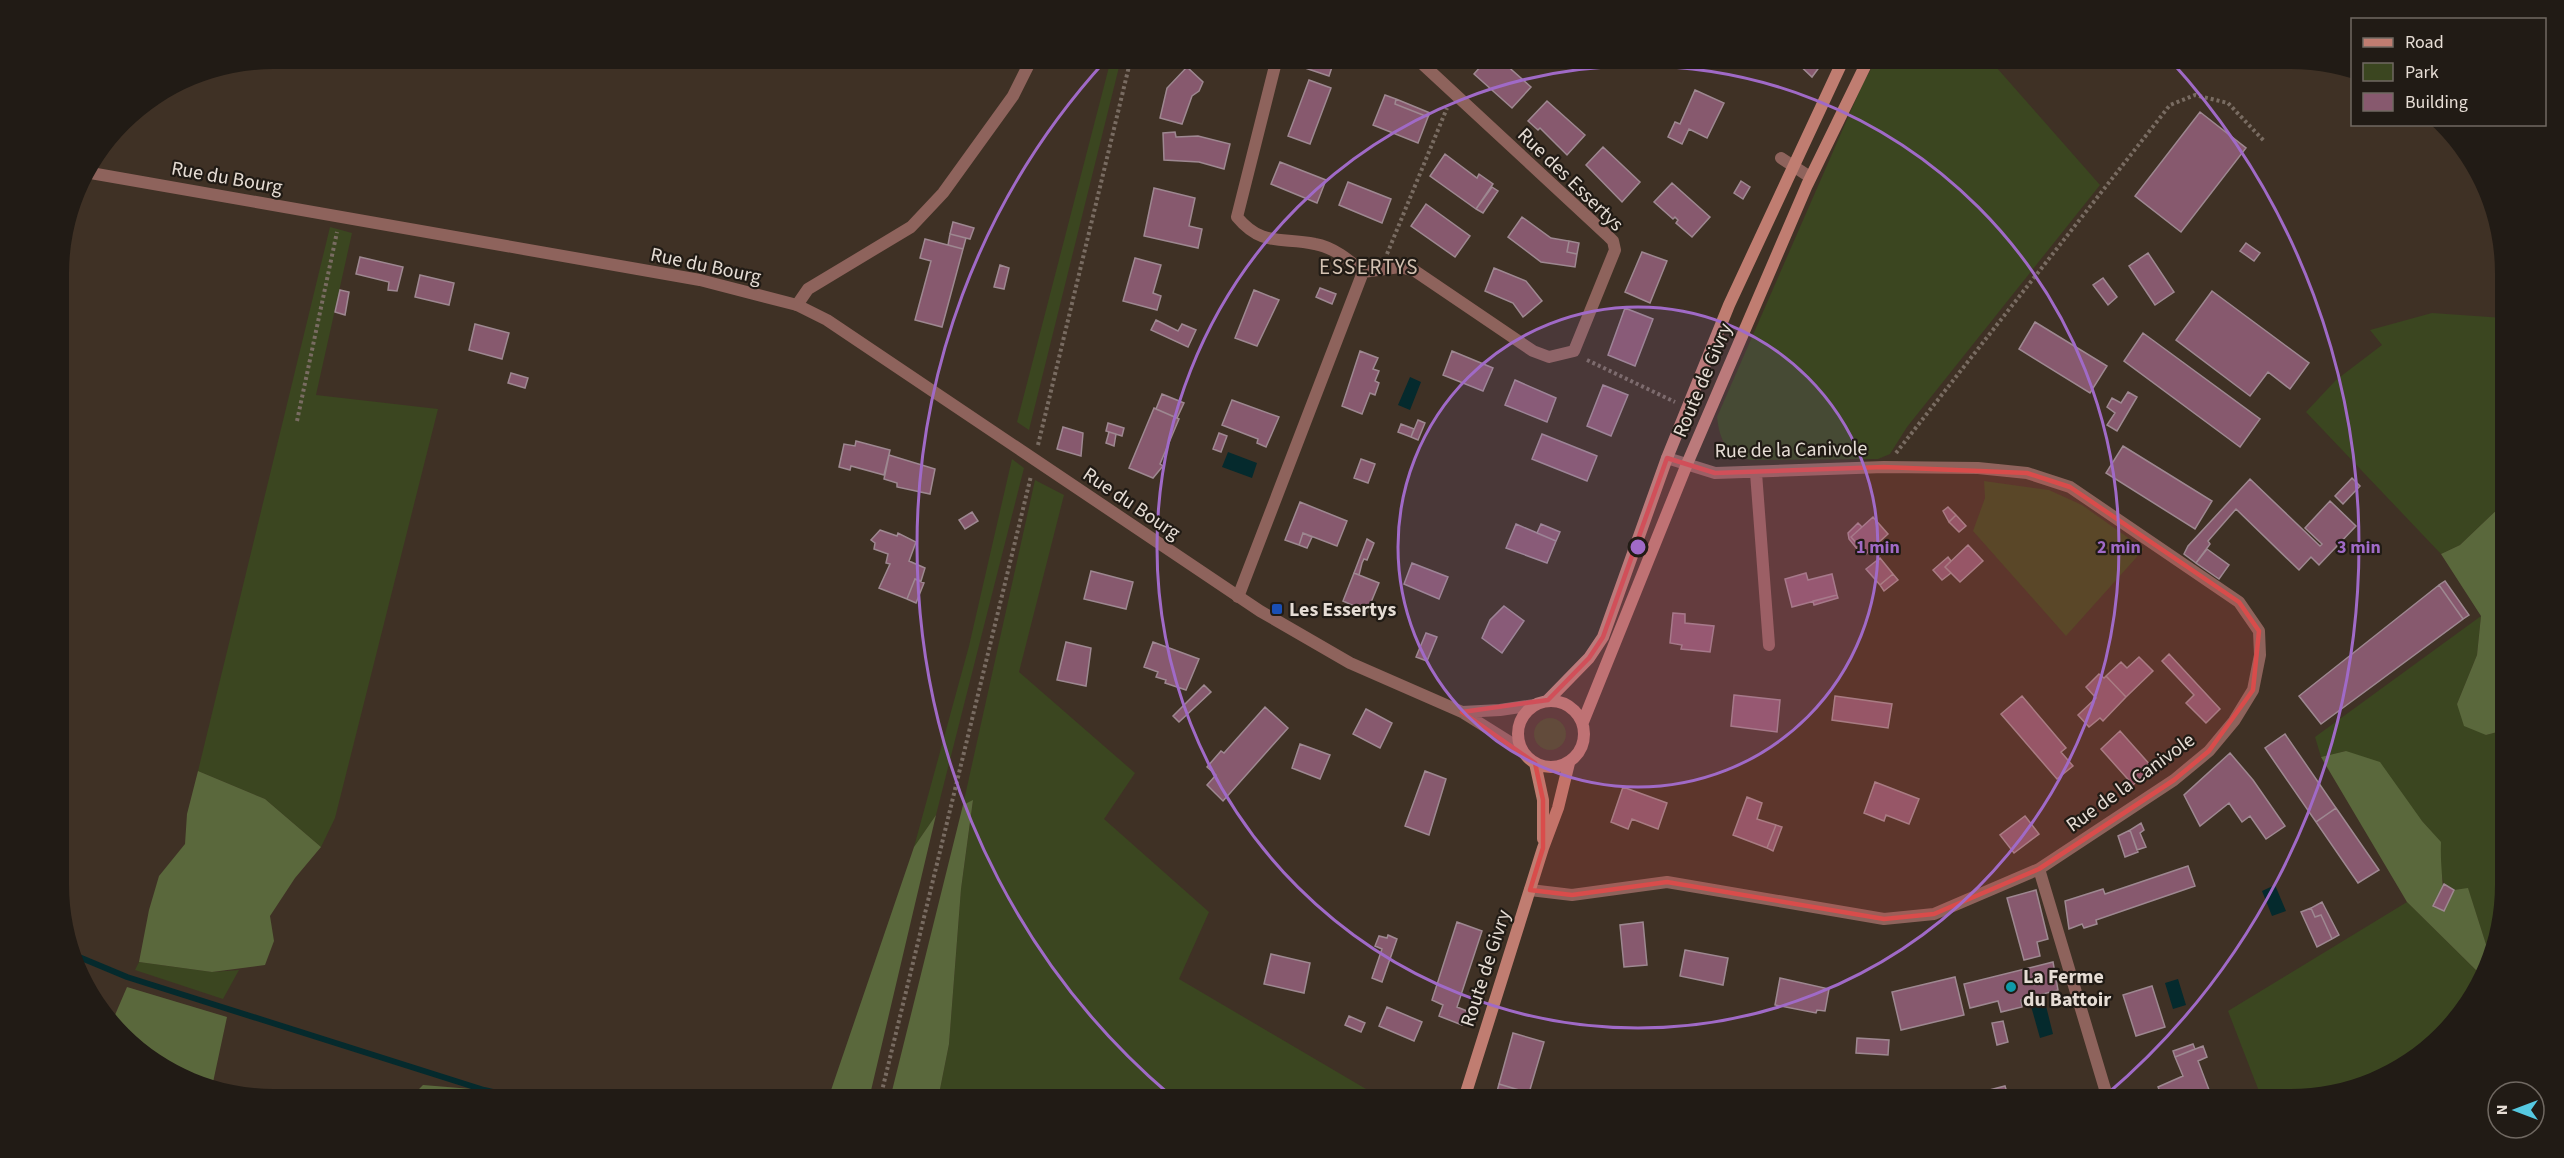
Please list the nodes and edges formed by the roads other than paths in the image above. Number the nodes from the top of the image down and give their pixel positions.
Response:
1 (1026, 69) edge
2 (1274, 69) edge
3 (1428, 69) edge
4 (1839, 69) edge
5 (1864, 69) edge
6 (1781, 158) dead end
7 (1794, 165) junction
8 (95, 174) edge
9 (1810, 177) junction
10 (1363, 272) junction
11 (797, 305) junction
12 (1667, 458) junction
13 (1687, 464) junction
14 (1756, 473) junction
15 (1238, 597) junction
16 (1769, 645) dead end
17 (1548, 700) junction
18 (1534, 705) junction
19 (1462, 712) junction
20 (1583, 722) junction
21 (1521, 749) junction
22 (1569, 763) junction
23 (1535, 764) junction
24 (1543, 848) junction
25 (2039, 869) junction
26 (1530, 890) junction
27 (1467, 1089) edge
28 (2105, 1089) edge

1 - 11 street
2 - 10 street
3 - 10 street, Rue des Essertys
4 - 7 main road, Route de Givry
5 - 9 main road, Route de Givry
6 - 7 street
7 - 9 street
7 - 12 main road, Route de Givry
8 - 11 street, Rue du Bourg
9 - 13 main road, Route de Givry
10 - 15 street
11 - 15 street, Rue du Bourg
12 - 13 street, Rue de la Canivole
12 - 17 main road, Route de Givry
13 - 14 street, Rue de la Canivole
13 - 20 main road, Route de Givry
14 - 16 street
14 - 25 street, Rue de la Canivole
15 - 19 street, Rue du Bourg
17 - 18 main road
17 - 20 main road
18 - 19 street, Rue du Bourg
18 - 21 main road
19 - 21 street, Rue du Bourg
20 - 22 main road
21 - 23 main road
22 - 23 main road
22 - 24 main road, Route de Givry
23 - 24 main road, Route de Givry
24 - 26 main road, Route de Givry
25 - 26 street, Rue de la Canivole
25 - 28 street
26 - 27 main road, Route de Givry

